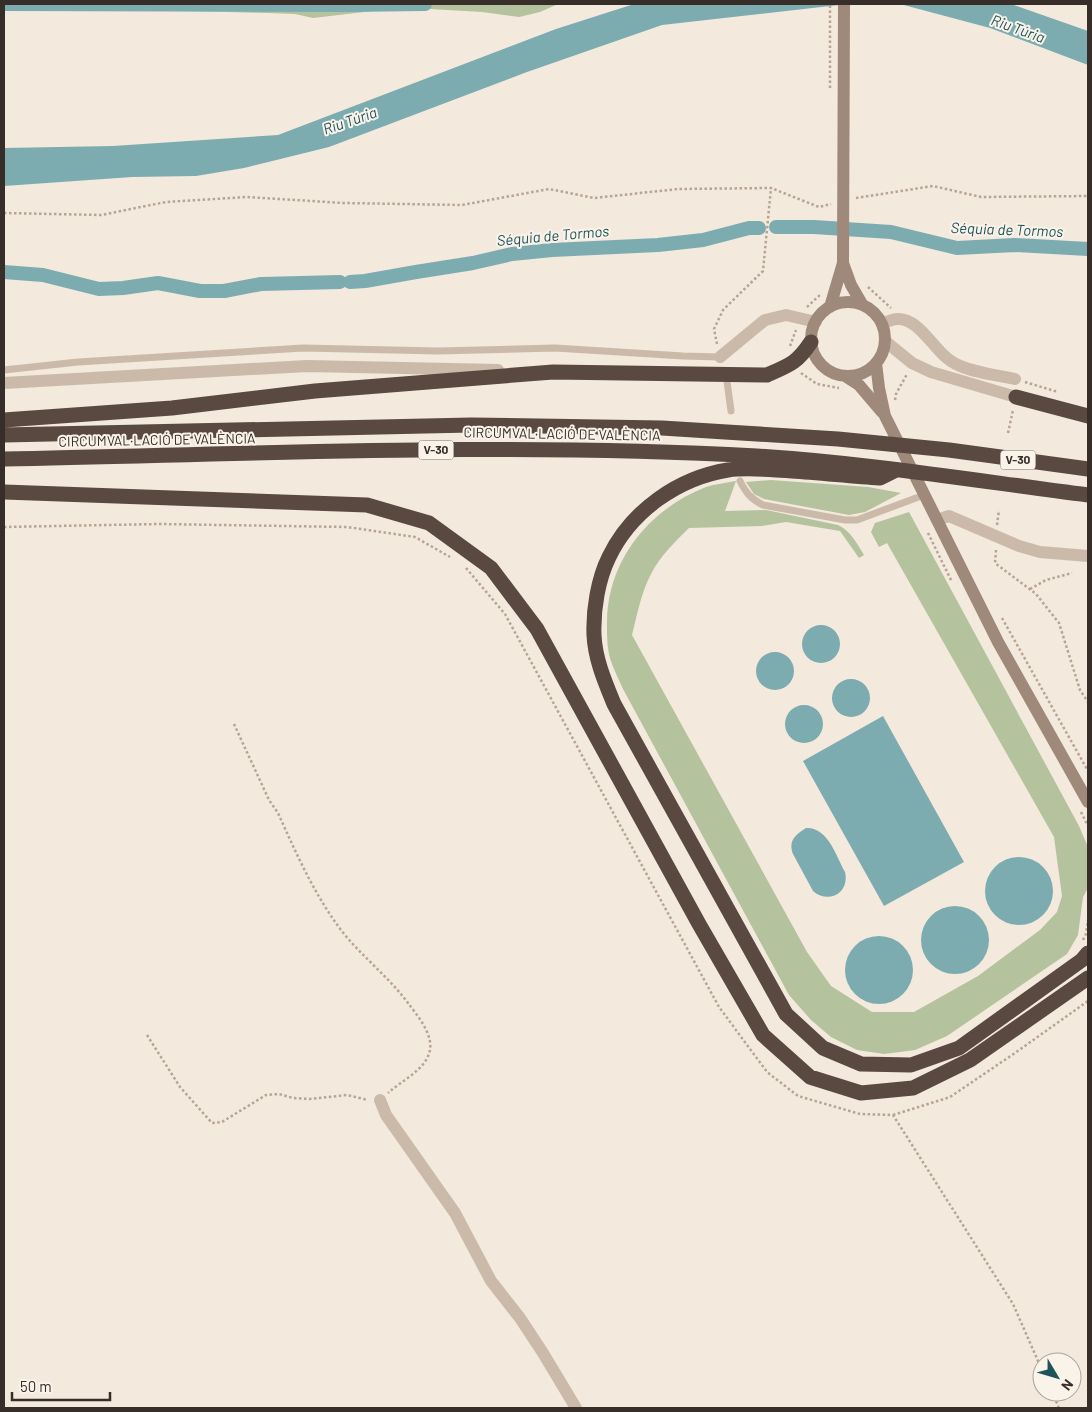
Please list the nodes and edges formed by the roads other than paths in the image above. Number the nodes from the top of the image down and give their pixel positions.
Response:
1 (844, 4) edge
2 (842, 263) junction
3 (862, 304) junction
4 (830, 307) junction
5 (816, 322) junction
6 (882, 324) junction
7 (885, 341) junction
8 (812, 342) junction
9 (720, 357) joint
10 (876, 363) junction
11 (4, 370) edge
12 (553, 372) junction
13 (726, 374) junction
14 (845, 376) junction
15 (1015, 379) road end
16 (4, 383) edge
17 (1016, 397) joint
18 (731, 411) dead end
19 (885, 416) junction
20 (1088, 416) edge
21 (4, 420) edge
22 (4, 435) edge
23 (4, 459) edge
24 (1088, 469) edge
25 (866, 472) junction
26 (740, 482) dead end
27 (4, 492) edge
28 (924, 495) junction
29 (1088, 495) edge
30 (937, 520) junction
31 (1088, 556) edge
32 (1085, 800) edge
33 (1088, 953) edge
34 (1088, 978) edge
35 (380, 1100) road end
36 (576, 1408) edge

1 - 2 main road
2 - 3 main road
2 - 4 main road
3 - 4 main road
3 - 6 main road
4 - 5 main road
5 - 8 main road
5 - 9 street
6 - 7 main road
6 - 15 street
7 - 10 main road
7 - 17 street
8 - 13 highway
8 - 14 main road
9 - 11 lane
10 - 14 main road
10 - 19 main road
12 - 13 highway
12 - 16 street
12 - 21 highway
13 - 18 lane
14 - 19 main road
17 - 20 highway
19 - 28 main road
22 - 24 highway, CIRCUMVAL·LACIÓ DE VALÈNCIA / V-30
23 - 25 highway, CIRCUMVAL·LACIÓ DE VALÈNCIA / V-30
25 - 29 highway, CIRCUMVAL·LACIÓ DE VALÈNCIA / V-30
25 - 33 highway
26 - 28 lane
27 - 34 highway
28 - 30 main road
30 - 31 street
30 - 32 main road
35 - 36 street

